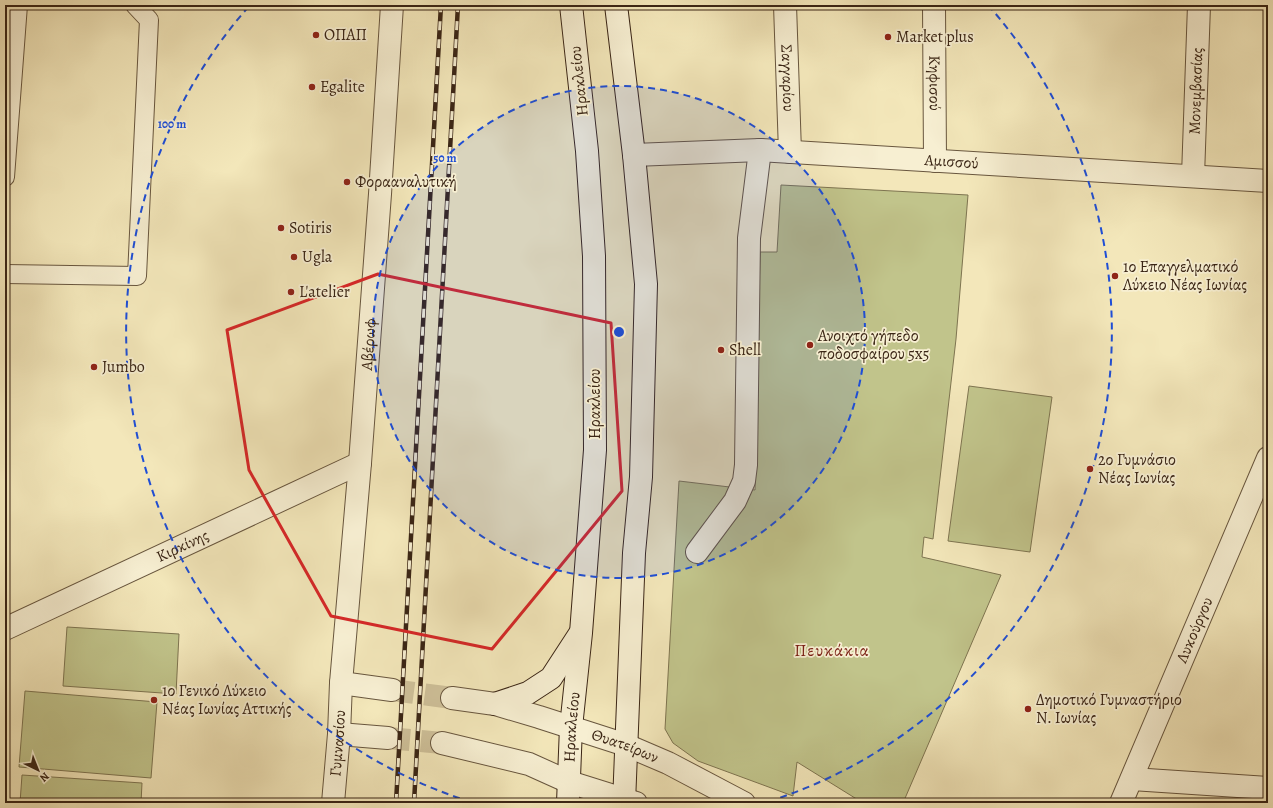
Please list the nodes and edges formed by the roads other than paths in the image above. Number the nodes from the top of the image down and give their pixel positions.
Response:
1 (18, 5) edge
2 (135, 5) edge
3 (392, 5) edge
4 (571, 5) edge
5 (616, 5) edge
6 (785, 5) edge
7 (934, 5) edge
8 (1199, 5) edge
9 (760, 150) junction
10 (790, 152) junction
11 (634, 154) junction
12 (935, 161) junction
13 (1193, 176) junction
14 (5, 177) edge
15 (1268, 181) edge
16 (5, 274) edge
17 (360, 464) junction
18 (1265, 470) edge
19 (697, 552) dead end
20 (5, 629) edge
21 (581, 633) junction
22 (341, 683) junction
23 (392, 690) tunnel mouth
24 (452, 698) tunnel mouth
25 (495, 704) junction
26 (571, 727) junction
27 (339, 734) junction
28 (388, 738) tunnel mouth
29 (442, 743) tunnel mouth
30 (626, 745) junction
31 (1132, 779) junction
32 (569, 782) junction
33 (1268, 788) edge
34 (628, 802) edge
35 (333, 803) edge
36 (568, 803) edge
37 (744, 803) edge
38 (1121, 803) edge

1 - 14 lane
2 - 16 lane
3 - 17 street, Αβέρωφ
4 - 21 street, Ηρακλείου
5 - 11 street
6 - 10 street, Σαγγαρίου
7 - 12 street, Κηφισού
8 - 13 street, Μονεμβασίας
9 - 10 street, Αμισσού
9 - 11 street, Αμισσού
9 - 19 street
10 - 12 street, Αμισσού
11 - 30 street
12 - 13 street, Αμισσού
13 - 15 street, Αμισσού
17 - 20 street, Κιρκίνης
17 - 22 street, Αβέρωφ
18 - 31 street, Λυκούργου
21 - 25 street
21 - 26 street, Ηρακλείου
22 - 23 street
22 - 27 street, Γυμνασίου
24 - 25 street, Θυατείρων
25 - 26 street, Θυατείρων
26 - 30 street, Θυατείρων
26 - 32 street, Ηρακλείου
27 - 28 street
27 - 35 street, Γυμνασίου
29 - 32 street
30 - 34 street
30 - 37 street, Θυατείρων
31 - 33 street
31 - 38 street, Λυκούργου
32 - 34 street
32 - 36 street, Ηρακλείου

